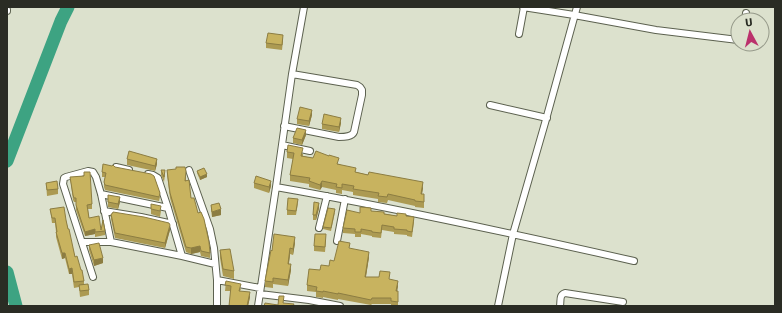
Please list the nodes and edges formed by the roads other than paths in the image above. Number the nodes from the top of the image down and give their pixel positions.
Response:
1 (304, 7) edge
2 (524, 7) edge
3 (577, 7) edge
4 (574, 15) junction
5 (519, 34) dead end
6 (730, 39) edge
7 (292, 74) junction
8 (490, 105) dead end
9 (546, 118) junction
10 (284, 126) junction
11 (282, 145) junction
12 (310, 151) dead end
13 (116, 167) edge
14 (190, 170) dead end
15 (276, 187) junction
16 (101, 194) junction
17 (327, 196) junction
18 (345, 199) junction
19 (168, 208) junction
20 (104, 212) junction
21 (173, 224) junction
22 (319, 228) dead end
23 (514, 234) junction
24 (337, 241) edge
25 (82, 242) junction
26 (111, 242) junction
27 (182, 256) junction
28 (634, 261) dead end
29 (215, 264) junction
30 (93, 277) dead end
31 (217, 280) junction
32 (260, 291) junction
33 (623, 302) dead end
34 (216, 306) edge
35 (258, 306) edge
36 (340, 306) edge
37 (498, 306) edge
38 (560, 306) edge

1 - 7 street
2 - 4 street
2 - 5 street
3 - 4 street
4 - 6 street
4 - 9 street
7 - 10 street
7 - 10 street
8 - 9 street
9 - 23 street
10 - 11 street
11 - 12 street
11 - 15 street
13 - 19 street
14 - 29 street
15 - 17 street
15 - 32 street
16 - 19 street
16 - 20 street
16 - 25 street
17 - 18 street
17 - 22 street
18 - 23 street
18 - 24 street
19 - 21 street
20 - 21 street
20 - 26 street
21 - 27 street
23 - 28 street
23 - 37 street
25 - 26 street
25 - 30 street
26 - 27 street
27 - 29 street
29 - 31 street
31 - 32 street
31 - 34 street
32 - 35 street
32 - 36 street
33 - 38 street

